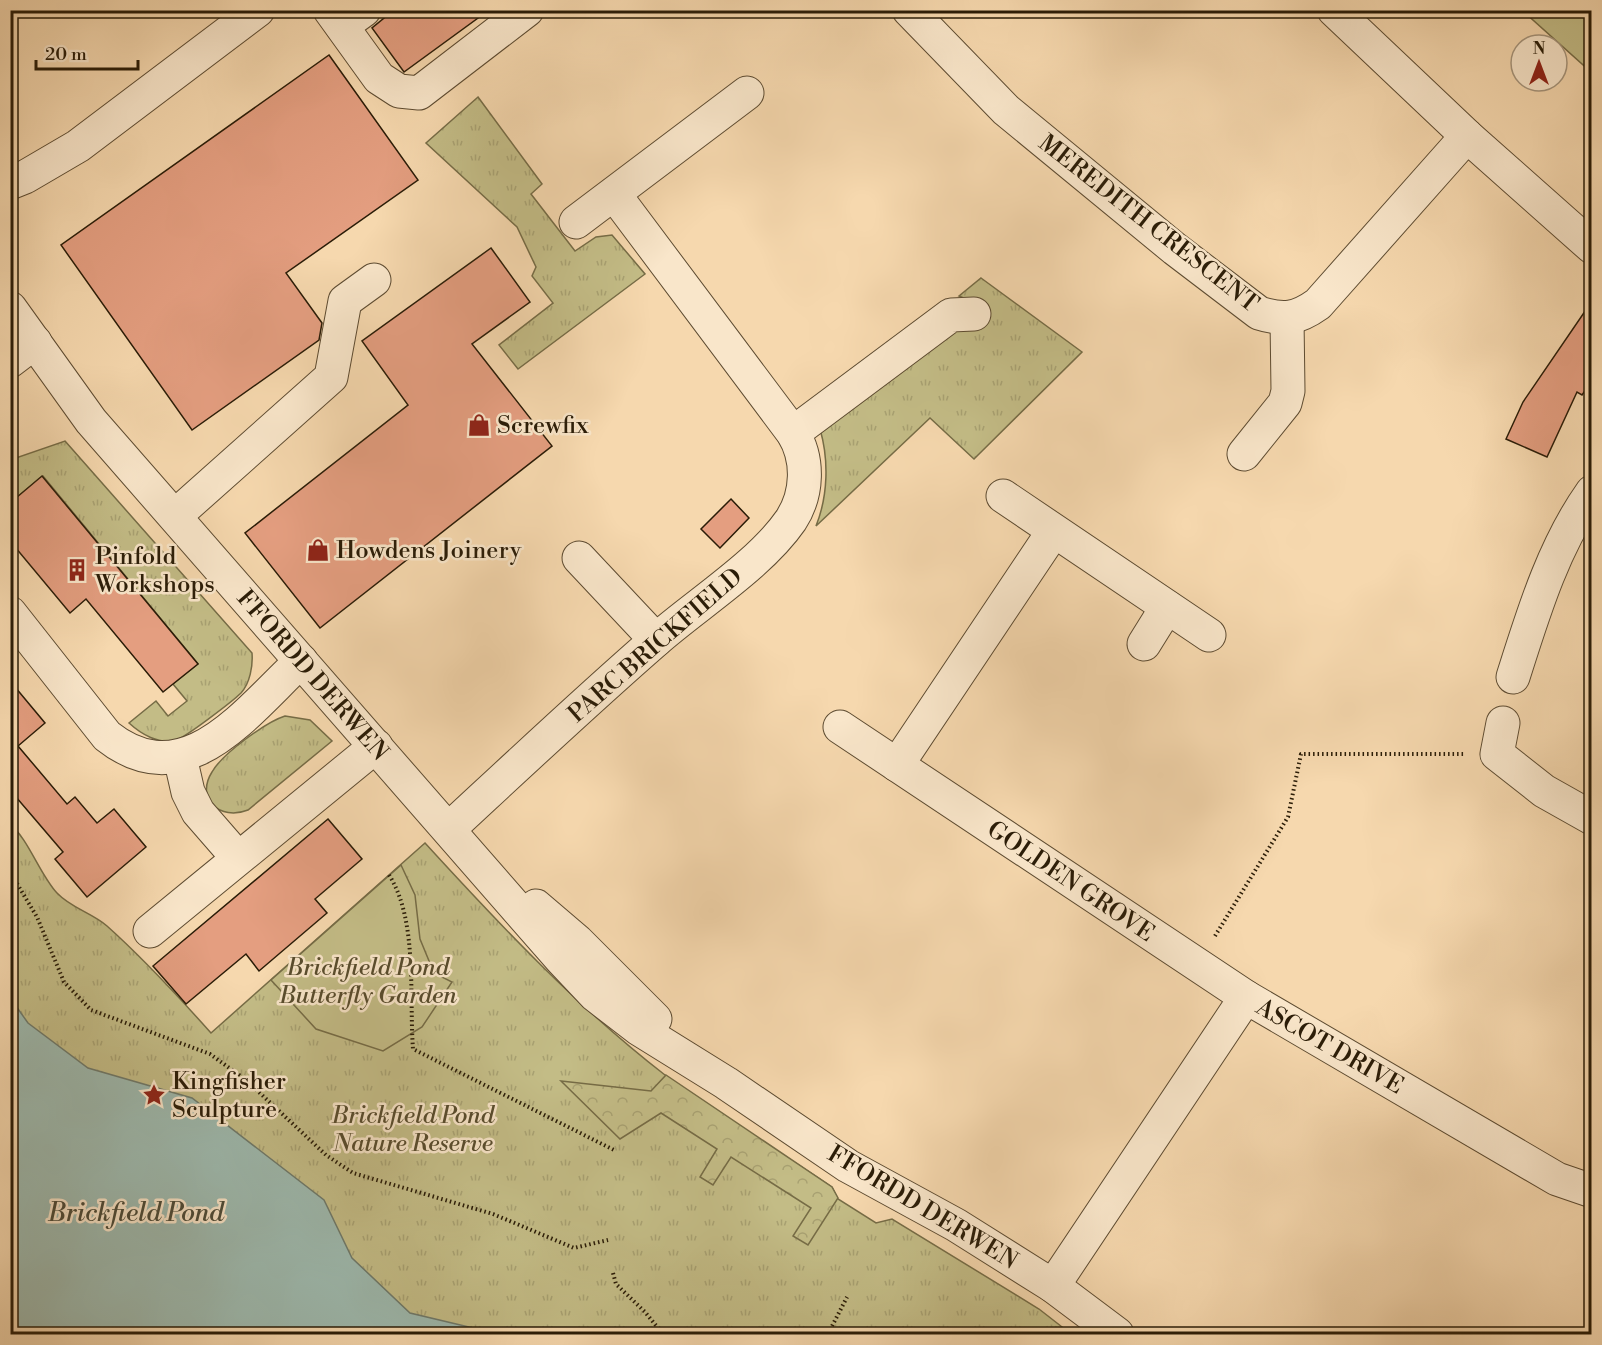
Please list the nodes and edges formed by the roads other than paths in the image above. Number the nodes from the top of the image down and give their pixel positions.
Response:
1 (258, 10) edge
2 (527, 10) edge
3 (909, 10) edge
4 (1334, 10) edge
5 (345, 16) edge
6 (747, 93) dead end
7 (1467, 136) junction
8 (10, 183) edge
9 (614, 194) junction
10 (576, 222) dead end
11 (1592, 247) edge
12 (374, 280) dead end
13 (10, 308) edge
14 (974, 314) dead end
15 (1287, 320) junction
16 (22, 351) edge
17 (793, 433) junction
18 (1244, 453) dead end
19 (1592, 492) edge
20 (1003, 496) dead end
21 (175, 516) junction
22 (1053, 532) junction
23 (579, 558) dead end
24 (1167, 607) junction
25 (10, 613) edge
26 (1209, 634) dead end
27 (656, 640) junction
28 (1144, 644) dead end
29 (302, 661) junction
30 (1513, 677) dead end
31 (840, 727) dead end
32 (1500, 738) road end
33 (376, 746) junction
34 (180, 757) junction
35 (897, 765) junction
36 (1592, 818) edge
37 (455, 836) junction
38 (238, 858) junction
39 (150, 931) dead end
40 (1246, 997) junction
41 (1592, 1191) edge
42 (1053, 1286) junction
43 (1117, 1335) edge

1 - 8 street
2 - 5 street
3 - 15 street, MEREDITH CRESCENT
4 - 7 street
6 - 9 street
7 - 11 street
7 - 15 street, MEREDITH CRESCENT
9 - 10 street
9 - 17 street, PARC BRICKFIELD
12 - 21 street
13 - 16 street, FFORDD DERWEN
14 - 17 street
15 - 18 street
16 - 21 street, FFORDD DERWEN
17 - 27 street, PARC BRICKFIELD
19 - 30 street
20 - 22 street
21 - 29 street, FFORDD DERWEN
22 - 24 street
22 - 35 street
23 - 27 street
24 - 26 street
24 - 28 street
25 - 34 street
27 - 37 street, PARC BRICKFIELD
29 - 33 street, FFORDD DERWEN
29 - 34 street
31 - 35 street, GOLDEN GROVE
32 - 36 street
33 - 37 street, FFORDD DERWEN
33 - 38 street
34 - 38 street
35 - 40 street, GOLDEN GROVE
37 - 42 street, FFORDD DERWEN
38 - 39 street
40 - 41 street, ASCOT DRIVE
40 - 42 street, ASCOT DRIVE
42 - 43 street, FFORDD DERWEN

